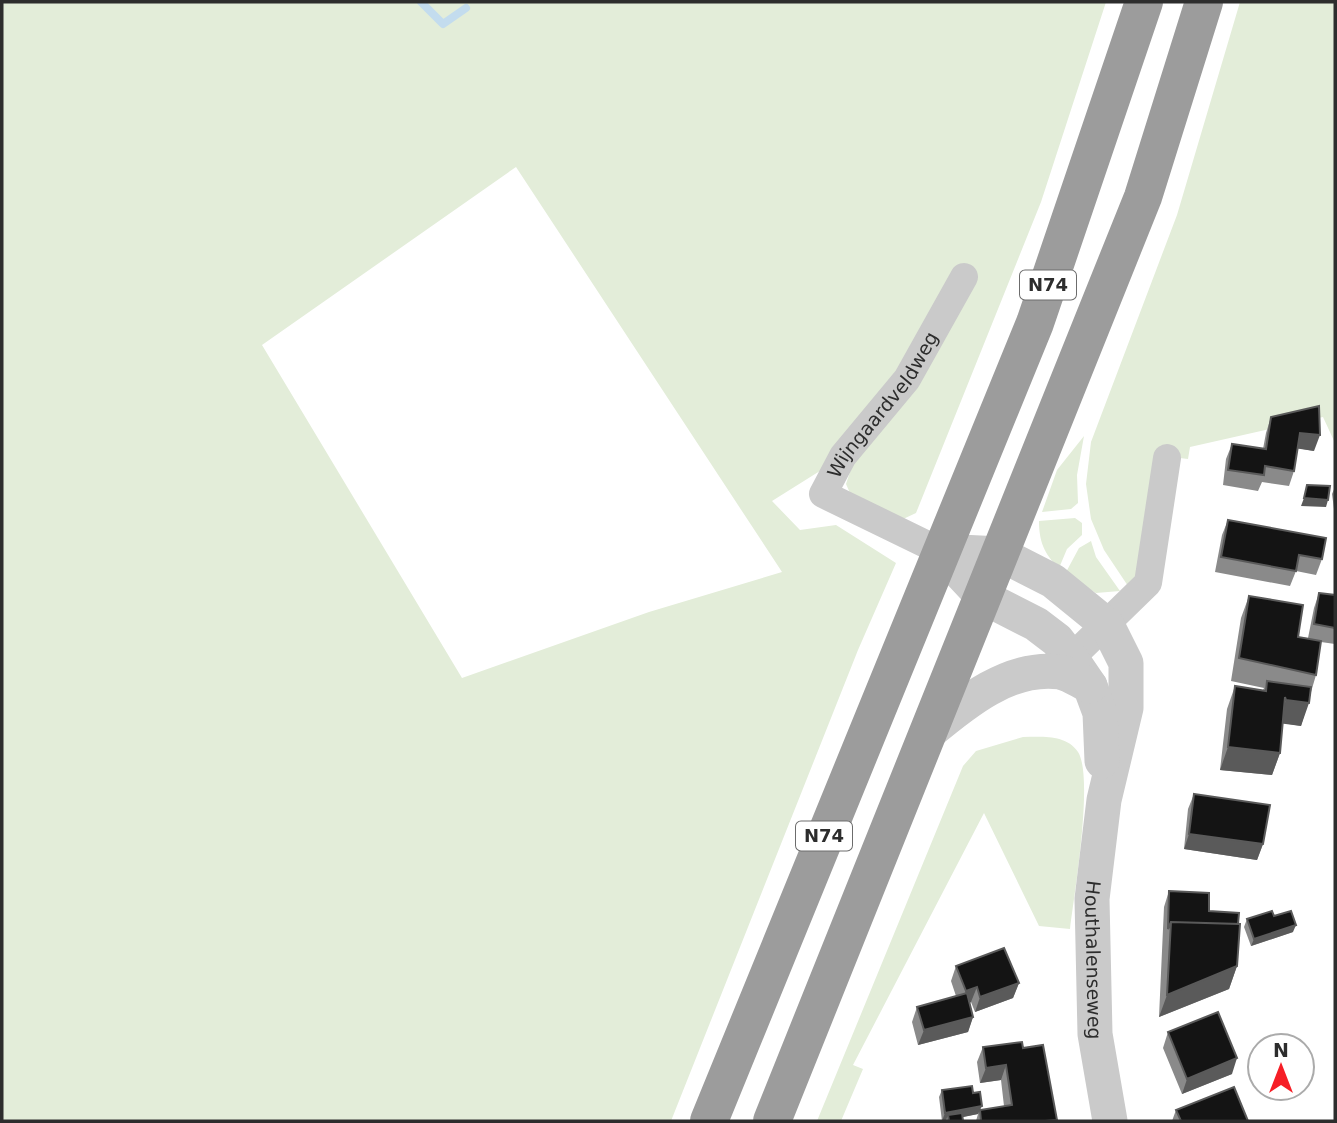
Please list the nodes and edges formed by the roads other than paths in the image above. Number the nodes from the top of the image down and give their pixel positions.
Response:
1 (1144, 2) edge
2 (1204, 2) edge
3 (964, 277) dead end
4 (1167, 458) dead end
5 (940, 551) junction
6 (1000, 554) junction
7 (983, 597) junction
8 (1107, 625) junction
9 (1071, 658) junction
10 (1090, 686) junction
11 (927, 734) junction
12 (1104, 800) junction
13 (709, 1121) edge
14 (772, 1121) edge
15 (1110, 1121) edge

1 - 5 highway, N74
2 - 6 highway, N74
3 - 5 street, Wijngaardveldweg
4 - 8 street
5 - 6 street, Houthalenseweg
5 - 7 street, Houthalenseweg
5 - 13 highway, N74
6 - 7 highway, N74
6 - 8 street, Houthalenseweg
7 - 9 street, Houthalenseweg
7 - 11 highway, N74
8 - 9 street
8 - 12 street, Houthalenseweg
9 - 10 street, Houthalenseweg
10 - 11 street
10 - 12 street, Houthalenseweg
11 - 14 highway, N74
12 - 15 street, Houthalenseweg

